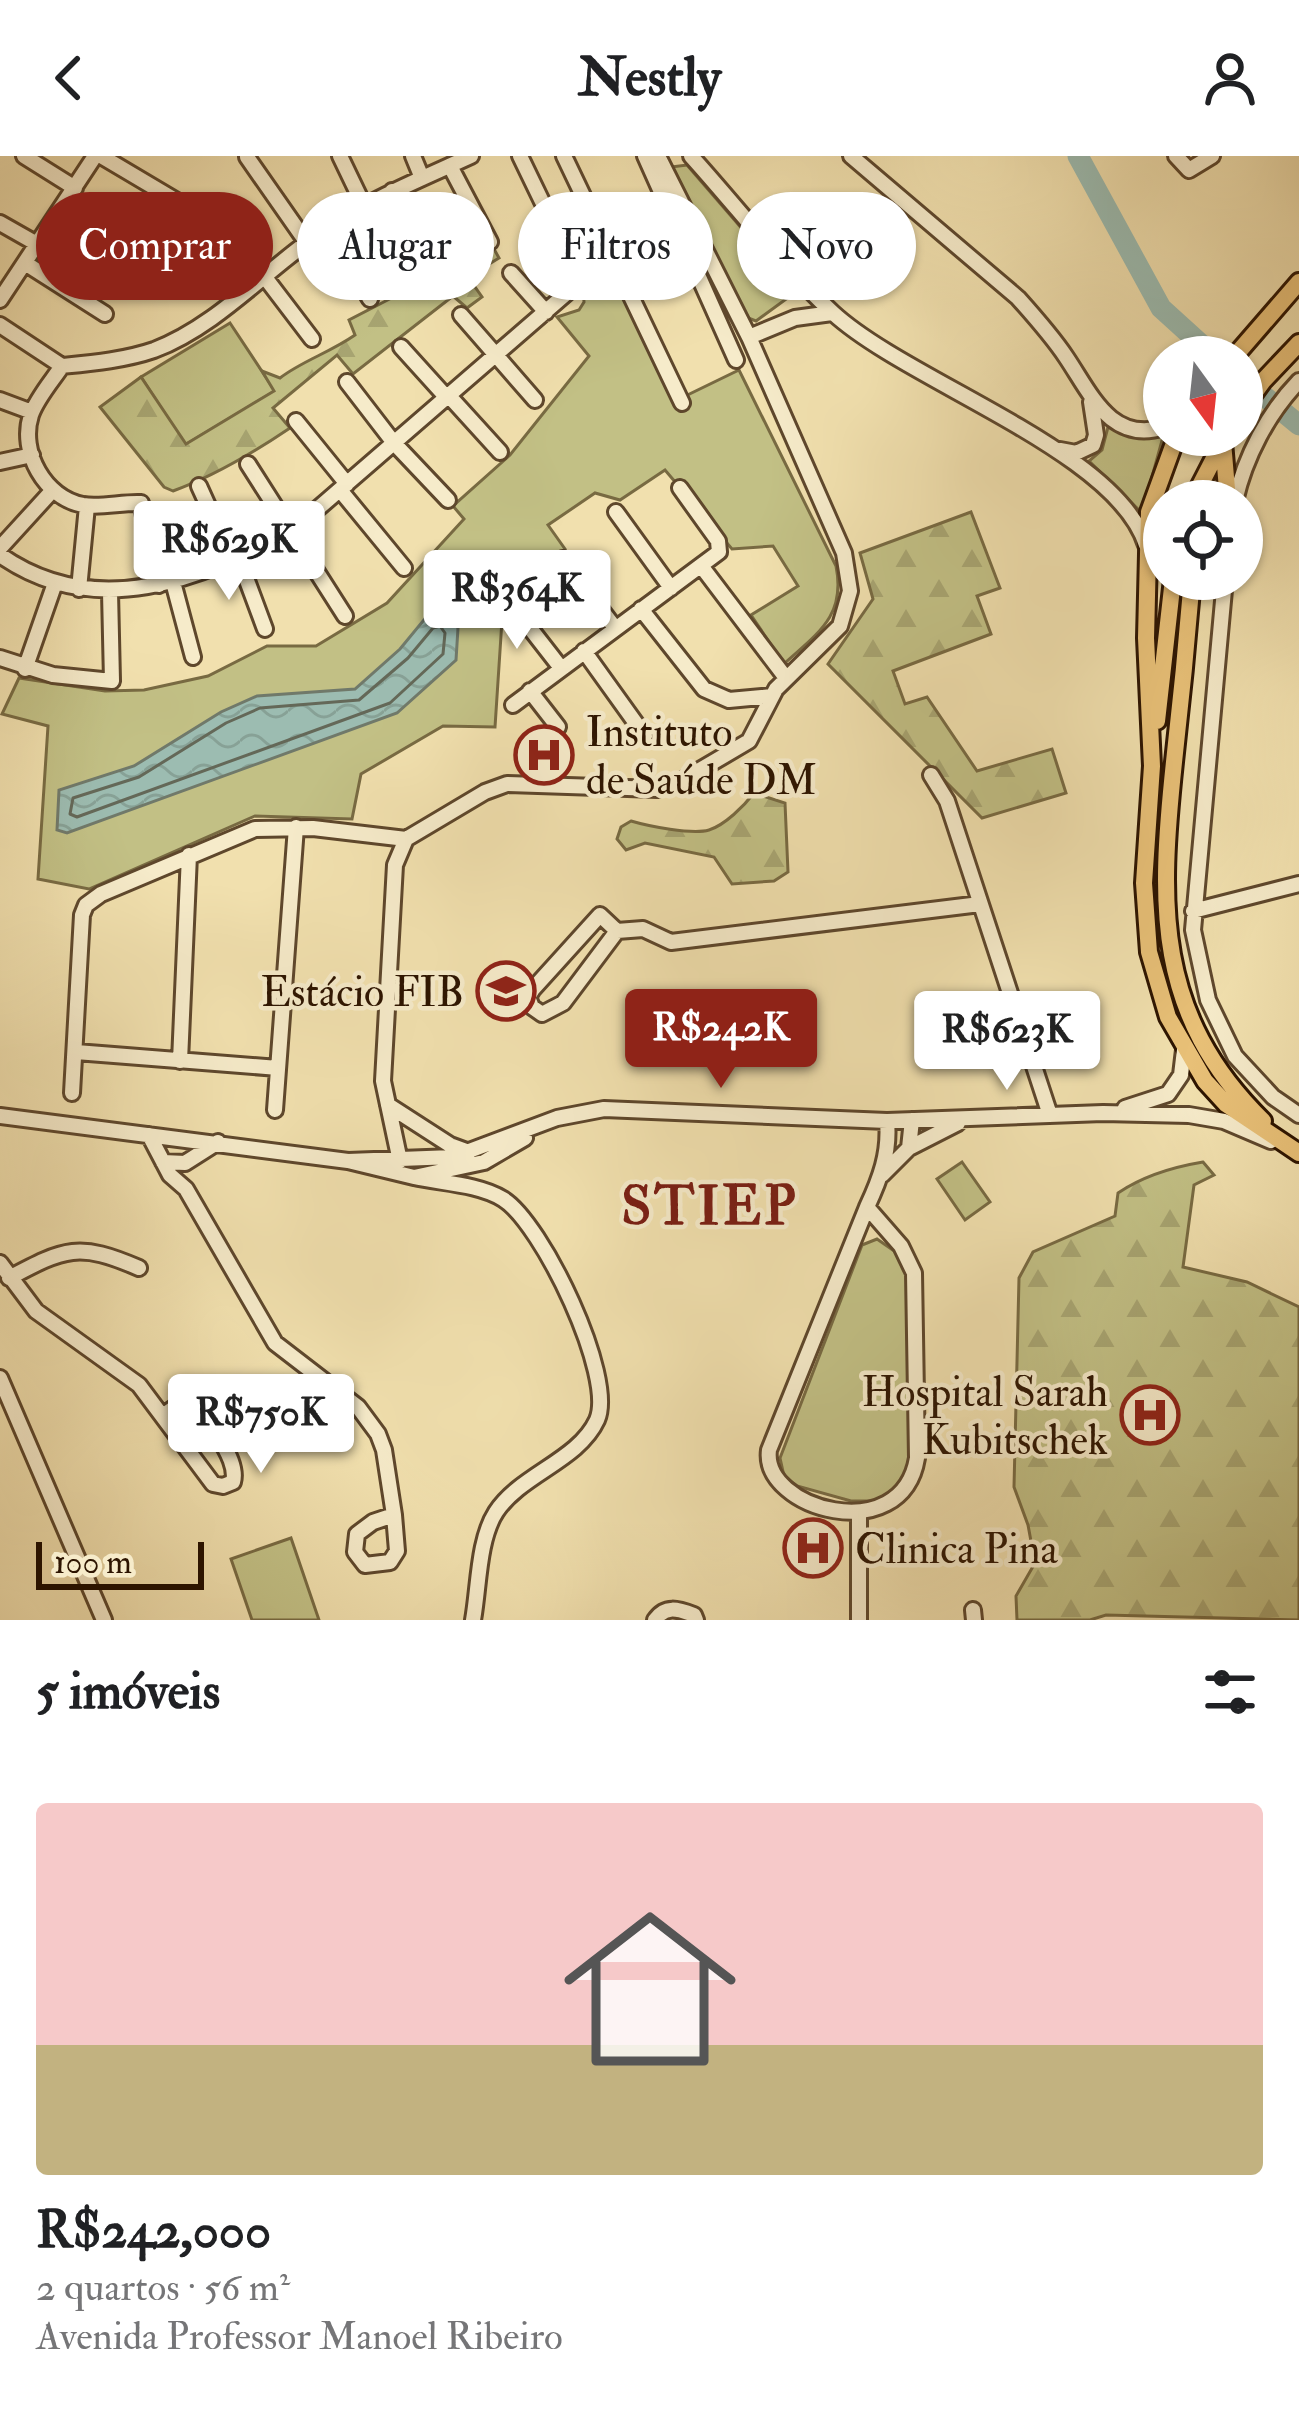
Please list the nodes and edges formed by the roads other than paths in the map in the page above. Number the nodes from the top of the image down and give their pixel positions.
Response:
1 (24, 156) edge
2 (98, 156) edge
3 (340, 156) edge
4 (413, 156) edge
5 (472, 156) edge
6 (520, 156) edge
7 (564, 156) edge
8 (645, 156) edge
9 (658, 156) edge
10 (691, 156) edge
11 (851, 156) edge
12 (1176, 156) edge
13 (1212, 156) edge
14 (248, 157) edge
15 (450, 166) junction
16 (422, 178) junction
17 (75, 188) junction
18 (392, 191) edge
19 (72, 192) edge
20 (161, 192) edge
21 (357, 192) edge
22 (464, 192) edge
23 (537, 192) edge
24 (737, 207) edge
25 (0, 223) edge
26 (297, 228) edge
27 (36, 243) edge
28 (36, 246) edge
29 (297, 251) edge
30 (26, 263) junction
31 (273, 269) edge
32 (511, 273) dead end
33 (1298, 281) edge
34 (273, 296) edge
35 (0, 300) edge
36 (232, 300) edge
37 (559, 300) edge
38 (808, 300) edge
39 (821, 300) edge
40 (545, 312) junction
41 (832, 313) junction
42 (105, 314) dead end
43 (461, 315) dead end
44 (795, 318) junction
45 (0, 325) edge
46 (1250, 336) edge
47 (749, 338) junction
48 (312, 339) dead end
49 (1297, 345) edge
50 (400, 347) dead end
51 (496, 356) junction
52 (736, 360) dead end
53 (62, 366) junction
54 (1299, 381) edge
55 (347, 382) dead end
56 (1263, 385) edge
57 (1090, 397) junction
58 (449, 398) junction
59 (0, 400) edge
60 (535, 400) dead end
61 (682, 404) dead end
62 (32, 412) junction
63 (296, 421) dead end
64 (1143, 431) edge
65 (394, 443) junction
66 (1055, 449) junction
67 (500, 452) dead end
68 (32, 455) junction
69 (0, 462) edge
70 (248, 464) dead end
71 (1240, 480) edge
72 (199, 486) dead end
73 (343, 487) junction
74 (680, 488) dead end
75 (52, 491) junction
76 (448, 500) dead end
77 (87, 506) junction
78 (616, 512) dead end
79 (292, 531) junction
80 (1143, 540) edge
81 (2, 559) edge
82 (563, 559) dead end
83 (236, 560) junction
84 (702, 567) junction
85 (404, 568) dead end
86 (55, 583) junction
87 (166, 583) junction
88 (670, 588) junction
89 (80, 589) junction
90 (110, 592) junction
91 (1147, 600) edge
92 (1171, 600) edge
93 (1190, 600) edge
94 (1223, 600) edge
95 (512, 605) dead end
96 (641, 609) junction
97 (345, 616) dead end
98 (615, 628) junction
99 (265, 629) dead end
100 (584, 651) junction
101 (193, 657) dead end
102 (0, 658) edge
103 (561, 668) junction
104 (25, 669) junction
105 (786, 679) junction
106 (530, 691) junction
107 (772, 696) junction
108 (513, 705) dead end
109 (558, 727) dead end
110 (645, 736) dead end
111 (1152, 766) junction
112 (931, 775) dead end
113 (296, 827) junction
114 (406, 839) junction
115 (189, 855) junction
116 (1299, 884) edge
117 (910, 899) dead end
118 (980, 904) junction
119 (924, 911) junction
120 (1193, 911) junction
121 (617, 931) junction
122 (1184, 1050) junction
123 (76, 1052) junction
124 (180, 1061) junction
125 (278, 1068) junction
126 (72, 1093) dead end
127 (388, 1105) junction
128 (275, 1110) dead end
129 (1103, 1113) junction
130 (1050, 1115) junction
131 (1299, 1115) edge
132 (0, 1116) edge
133 (912, 1120) junction
134 (966, 1120) junction
135 (887, 1121) junction
136 (543, 1125) junction
137 (149, 1135) junction
138 (176, 1138) junction
139 (218, 1142) junction
140 (909, 1148) junction
141 (469, 1152) junction
142 (1296, 1152) edge
143 (163, 1162) junction
144 (484, 1162) junction
145 (185, 1163) junction
146 (394, 1166) junction
147 (881, 1176) junction
148 (414, 1177) junction
149 (186, 1189) junction
150 (490, 1192) junction
151 (867, 1207) junction
152 (0, 1263) edge
153 (139, 1268) dead end
154 (9, 1278) junction
155 (0, 1378) edge
156 (164, 1415) junction
157 (859, 1514) junction
158 (394, 1515) dead end
159 (655, 1619) edge
160 (104, 1620) edge
161 (473, 1620) edge
162 (696, 1620) edge
163 (859, 1620) edge

1 - 17 street
2 - 17 street
2 - 20 street
3 - 21 street
4 - 16 street
5 - 15 street
6 - 23 street
7 - 61 street
8 - 52 street
9 - 47 street
10 - 24 street
11 - 57 street
12 - 13 street
14 - 26 street
15 - 16 street
15 - 22 street
16 - 18 street
17 - 19 street
25 - 27 street
28 - 30 street
29 - 31 street
30 - 35 street
30 - 42 street
32 - 40 street
33 - 46 main road
34 - 48 street
36 - 53 street
37 - 40 street
38 - 44 street
39 - 41 street
40 - 51 street
41 - 44 street
41 - 66 street
43 - 51 street
44 - 47 street
45 - 53 street
47 - 105 street
49 - 56 main road
50 - 58 street
51 - 58 street
51 - 60 street
53 - 62 street
54 - 71 street
55 - 65 street
57 - 64 street
57 - 66 street
58 - 65 street
58 - 67 street
59 - 62 street
62 - 68 street
63 - 73 street
65 - 73 street
65 - 76 street
66 - 80 street
68 - 69 street
68 - 75 street
70 - 79 street
72 - 83 street
73 - 79 street
73 - 85 street
74 - 84 street
75 - 77 street
75 - 81 street
77 - 87 street
77 - 89 street
78 - 88 street
79 - 83 street
79 - 97 street
81 - 86 street
82 - 98 street
83 - 87 street
83 - 99 street
84 - 88 street
84 - 105 street
86 - 89 street
86 - 104 street
87 - 90 street
87 - 101 street
88 - 96 street
89 - 90 street
90 - 104 street
91 - 111 main road
92 - 111 main road
93 - 142 main road
94 - 120 street
95 - 103 street
96 - 98 street
96 - 107 street
98 - 100 street
100 - 103 street
100 - 110 street
102 - 104 street
103 - 106 street
105 - 107 street
106 - 108 street
106 - 109 street
107 - 114 street
111 - 122 main road
112 - 118 street
113 - 114 street
113 - 115 street
113 - 125 street
114 - 127 street
115 - 123 street
115 - 124 street
116 - 120 street
117 - 119 street
118 - 119 street
118 - 130 street
119 - 121 street
120 - 131 street
121 - 121 street
122 - 129 street
122 - 142 main road
123 - 124 street
123 - 126 street
124 - 125 street
125 - 128 street
127 - 141 street
127 - 146 street
129 - 130 street
129 - 142 street
130 - 134 street
132 - 137 street
133 - 134 street
133 - 135 street
133 - 140 street
134 - 140 street
135 - 136 street
135 - 147 street
136 - 141 street
136 - 144 street
137 - 138 street
137 - 143 street
138 - 139 street
138 - 145 street
139 - 145 street
139 - 146 street
140 - 147 street
141 - 146 street
143 - 145 street
143 - 149 street
144 - 148 street
144 - 150 street
145 - 149 street
146 - 148 street
147 - 151 street
148 - 150 street
149 - 158 street
150 - 161 street
151 - 157 street
151 - 157 street
152 - 154 street
153 - 154 street
154 - 156 street
155 - 160 street
156 - 156 street
157 - 163 street
159 - 162 street

